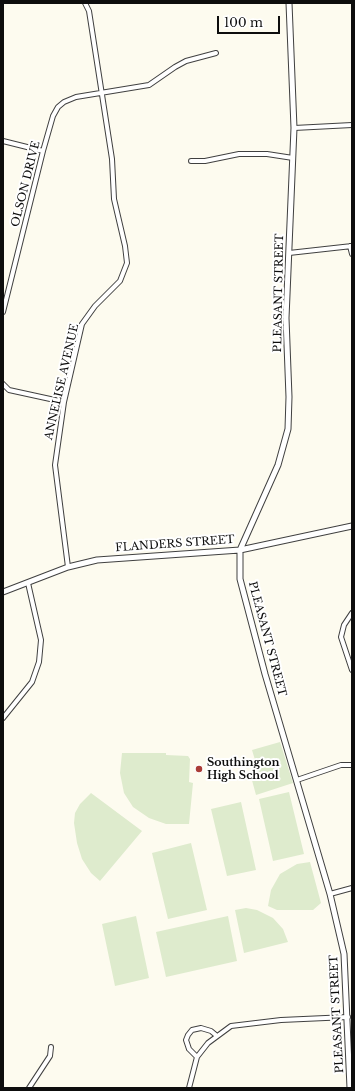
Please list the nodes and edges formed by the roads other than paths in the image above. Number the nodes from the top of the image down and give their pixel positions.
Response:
1 (85, 3) edge
2 (290, 3) edge
3 (216, 53) dead end
4 (102, 93) junction
5 (352, 125) edge
6 (294, 128) junction
7 (3, 140) edge
8 (43, 151) junction
9 (293, 158) junction
10 (191, 161) dead end
11 (351, 246) edge
12 (289, 253) junction
13 (352, 254) edge
14 (3, 312) edge
15 (3, 384) edge
16 (64, 402) junction
17 (352, 526) edge
18 (240, 550) junction
19 (68, 567) junction
20 (28, 583) junction
21 (3, 592) edge
22 (352, 613) edge
23 (352, 670) edge
24 (3, 718) edge
25 (352, 765) edge
26 (297, 780) junction
27 (352, 888) edge
28 (330, 894) junction
29 (348, 1017) junction
30 (217, 1036) junction
31 (51, 1047) dead end
32 (197, 1057) junction
33 (29, 1088) edge
34 (189, 1088) edge
35 (350, 1088) edge

1 - 4 street, ANNELISE AVENUE
2 - 6 street, PLEASANT STREET
3 - 4 street, OLSON DRIVE
4 - 8 street, OLSON DRIVE
4 - 16 street, ANNELISE AVENUE
5 - 6 street
6 - 9 street, PLEASANT STREET
7 - 8 street
8 - 14 street, OLSON DRIVE
9 - 10 street
9 - 12 street, PLEASANT STREET
11 - 12 street
11 - 13 street
12 - 18 street, PLEASANT STREET
15 - 16 street
16 - 19 street, ANNELISE AVENUE
17 - 18 street, FLANDERS STREET
18 - 19 street, FLANDERS STREET
18 - 26 street, PLEASANT STREET
19 - 20 street, FLANDERS STREET
20 - 21 street, FLANDERS STREET
20 - 24 street
22 - 23 street
25 - 26 street
26 - 28 street, PLEASANT STREET
27 - 28 street
28 - 29 street, PLEASANT STREET
29 - 30 street
29 - 35 street, PLEASANT STREET
30 - 32 street
30 - 32 street
31 - 33 street
32 - 34 street

